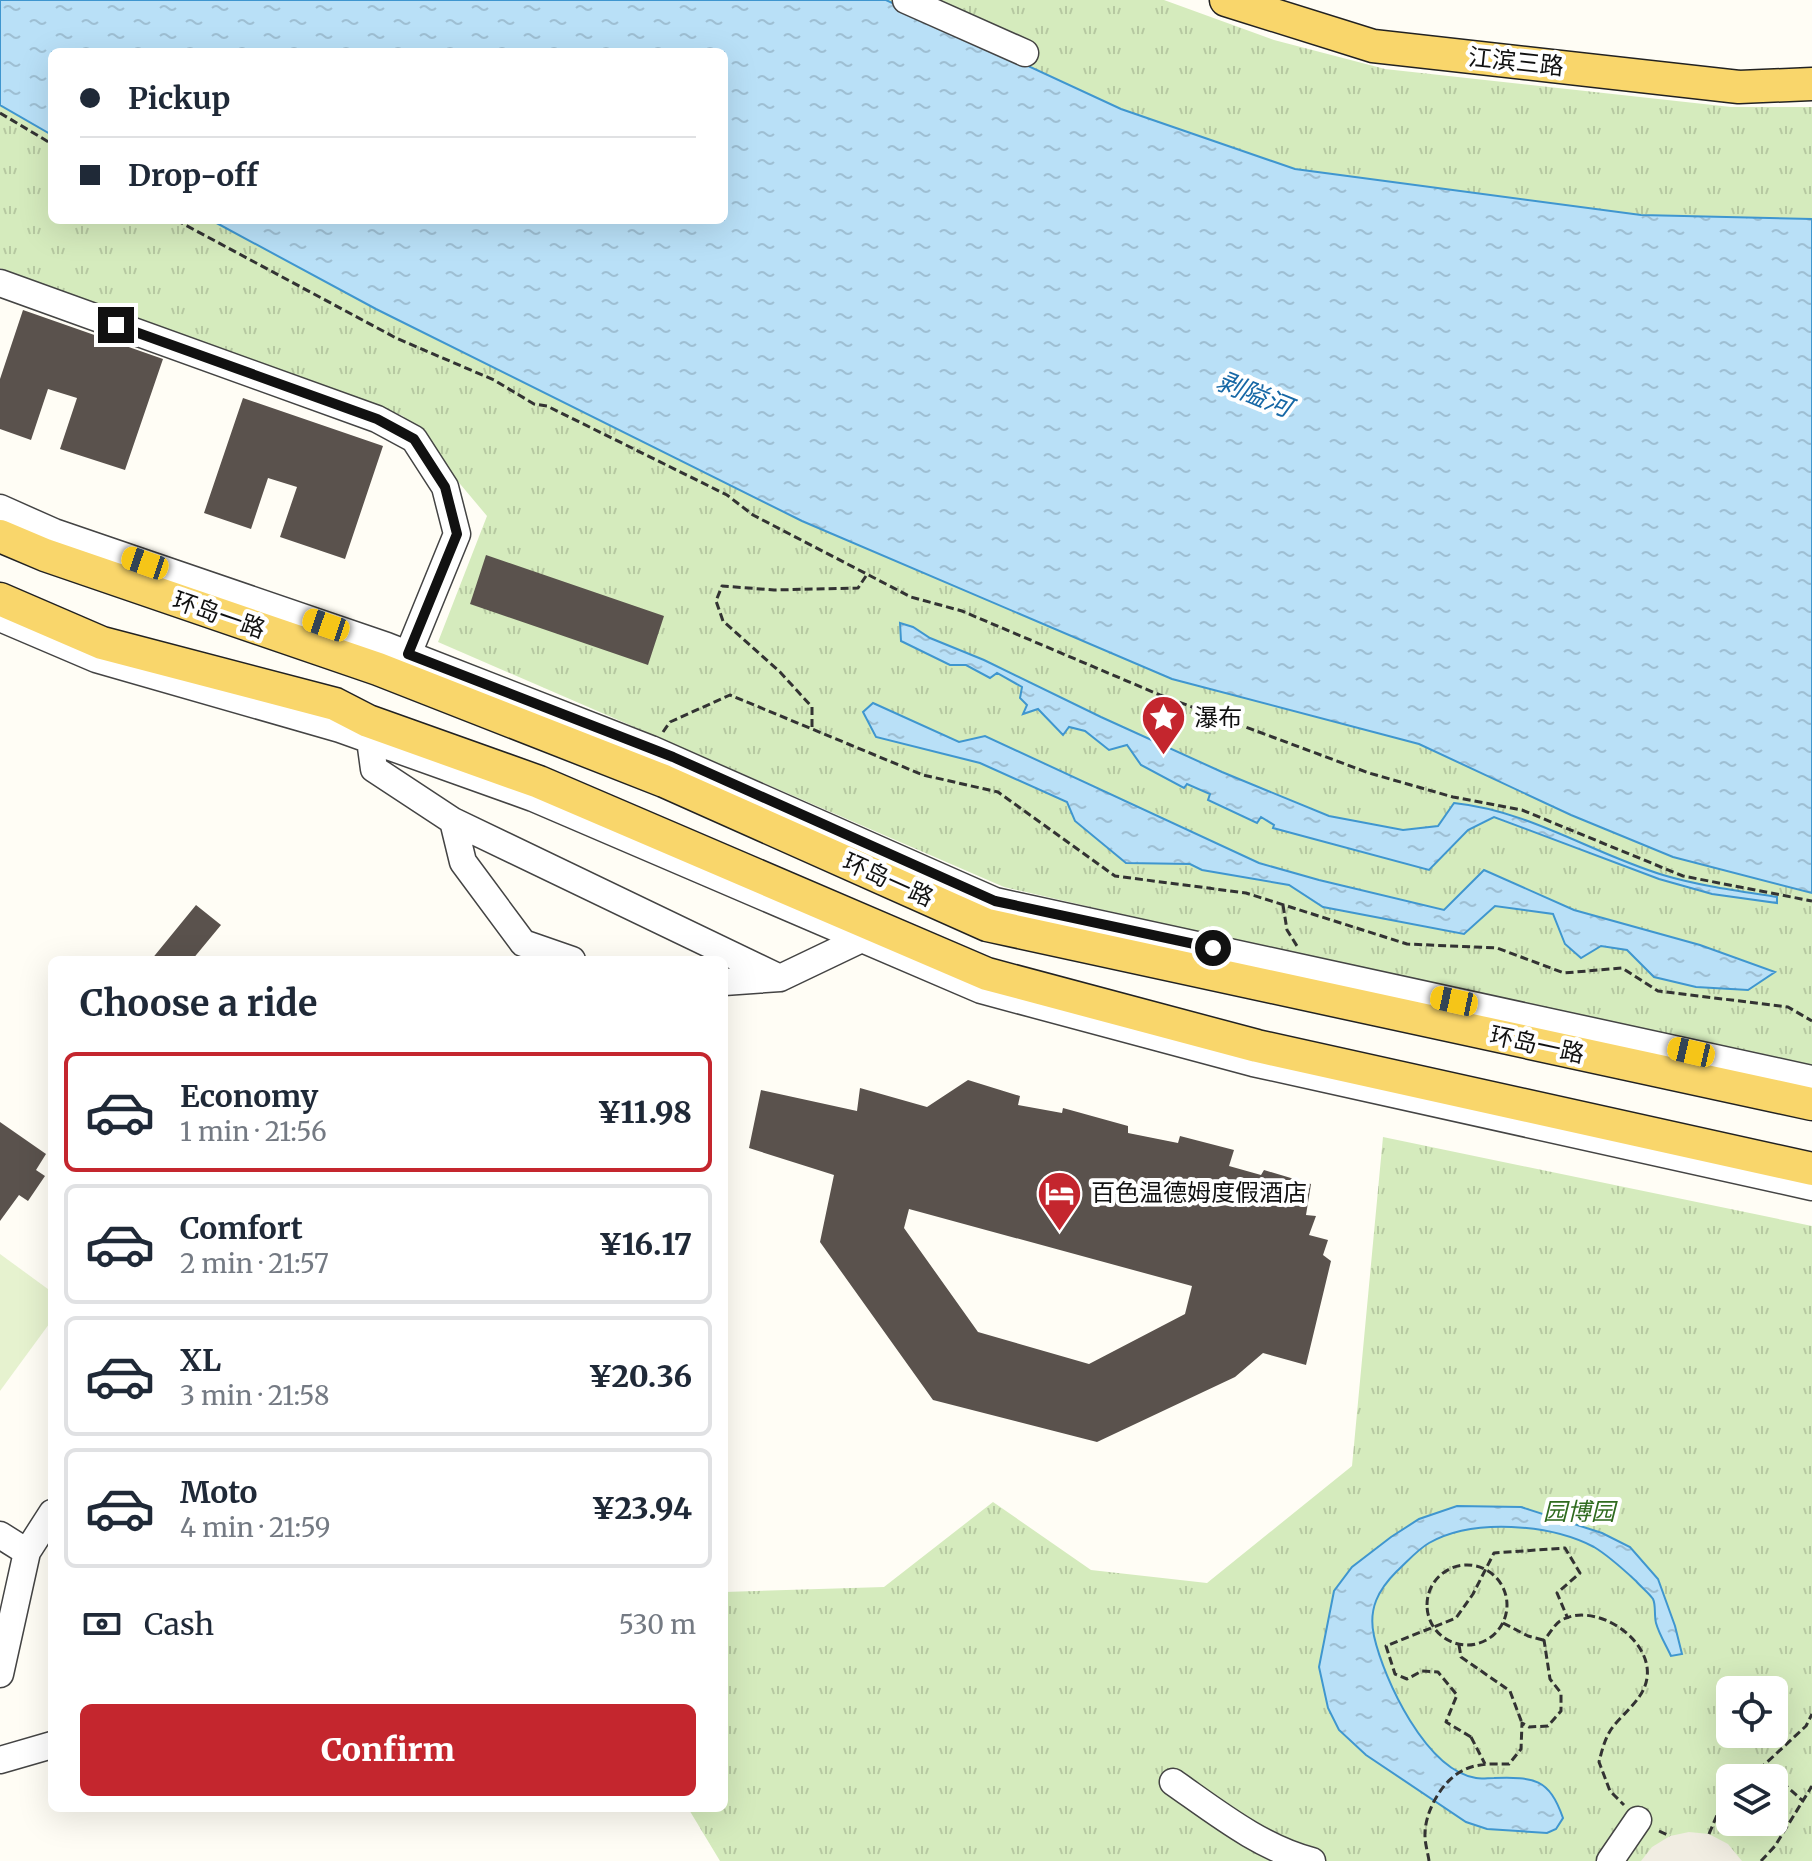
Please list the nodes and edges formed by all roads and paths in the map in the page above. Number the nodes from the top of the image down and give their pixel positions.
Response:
1 (906, 0) edge
2 (1226, 0) edge
3 (1025, 53) dead end
4 (1812, 84) edge
5 (0, 113) edge
6 (48, 142) edge
7 (183, 224) edge
8 (0, 283) edge
9 (0, 508) edge
10 (0, 536) edge
11 (866, 575) junction
12 (0, 599) edge
13 (0, 618) edge
14 (408, 654) junction
15 (812, 727) junction
16 (369, 730) junction
17 (651, 749) junction
18 (453, 821) junction
19 (1812, 901) edge
20 (1283, 905) junction
21 (872, 934) junction
22 (543, 956) edge
23 (1306, 969) junction
24 (780, 978) junction
25 (728, 982) edge
26 (1812, 1021) edge
27 (1812, 1079) edge
28 (1812, 1104) edge
29 (1812, 1169) edge
30 (1812, 1187) edge
31 (43, 1534) edge
32 (0, 1535) edge
33 (1568, 1619) junction
34 (1503, 1623) junction
35 (1544, 1640) junction
36 (1459, 1645) junction
37 (0, 1674) edge
38 (1812, 1714) edge
39 (1522, 1723) junction
40 (48, 1746) edge
41 (0, 1760) edge
42 (1485, 1764) junction
43 (1766, 1764) edge
44 (1173, 1782) dead end
45 (1812, 1786) edge
46 (1788, 1788) edge
47 (1803, 1801) junction
48 (1716, 1818) edge
49 (1638, 1820) junction
50 (1709, 1834) dead end
51 (1670, 1836) dead end
52 (1297, 1859) edge
53 (1429, 1861) edge
54 (1610, 1861) edge
55 (1761, 1861) edge

1 - 3 street
2 - 4 main road, 江滨三路
5 - 6 path
7 - 11 path
8 - 14 street
9 - 14 street
10 - 28 main road, 环岛一路
11 - 15 path
11 - 19 path
12 - 16 main road, 环岛一路
13 - 16 street
14 - 17 street
15 - 17 path
15 - 20 path
16 - 18 street
16 - 21 main road, 环岛一路
17 - 23 street
18 - 22 street
18 - 24 street
20 - 23 path
20 - 26 path
21 - 24 street
21 - 29 main road, 环岛一路
21 - 30 street
23 - 27 street
24 - 25 street
31 - 32 street
31 - 37 street
33 - 35 path
33 - 42 path, bridge
33 - 49 path
34 - 35 path
34 - 36 path
34 - 36 path
35 - 39 path
36 - 39 path
38 - 43 path
39 - 42 path
40 - 41 street
42 - 53 path
44 - 52 street
45 - 47 path
46 - 47 path
47 - 55 path
48 - 50 path
49 - 51 path
49 - 54 street

